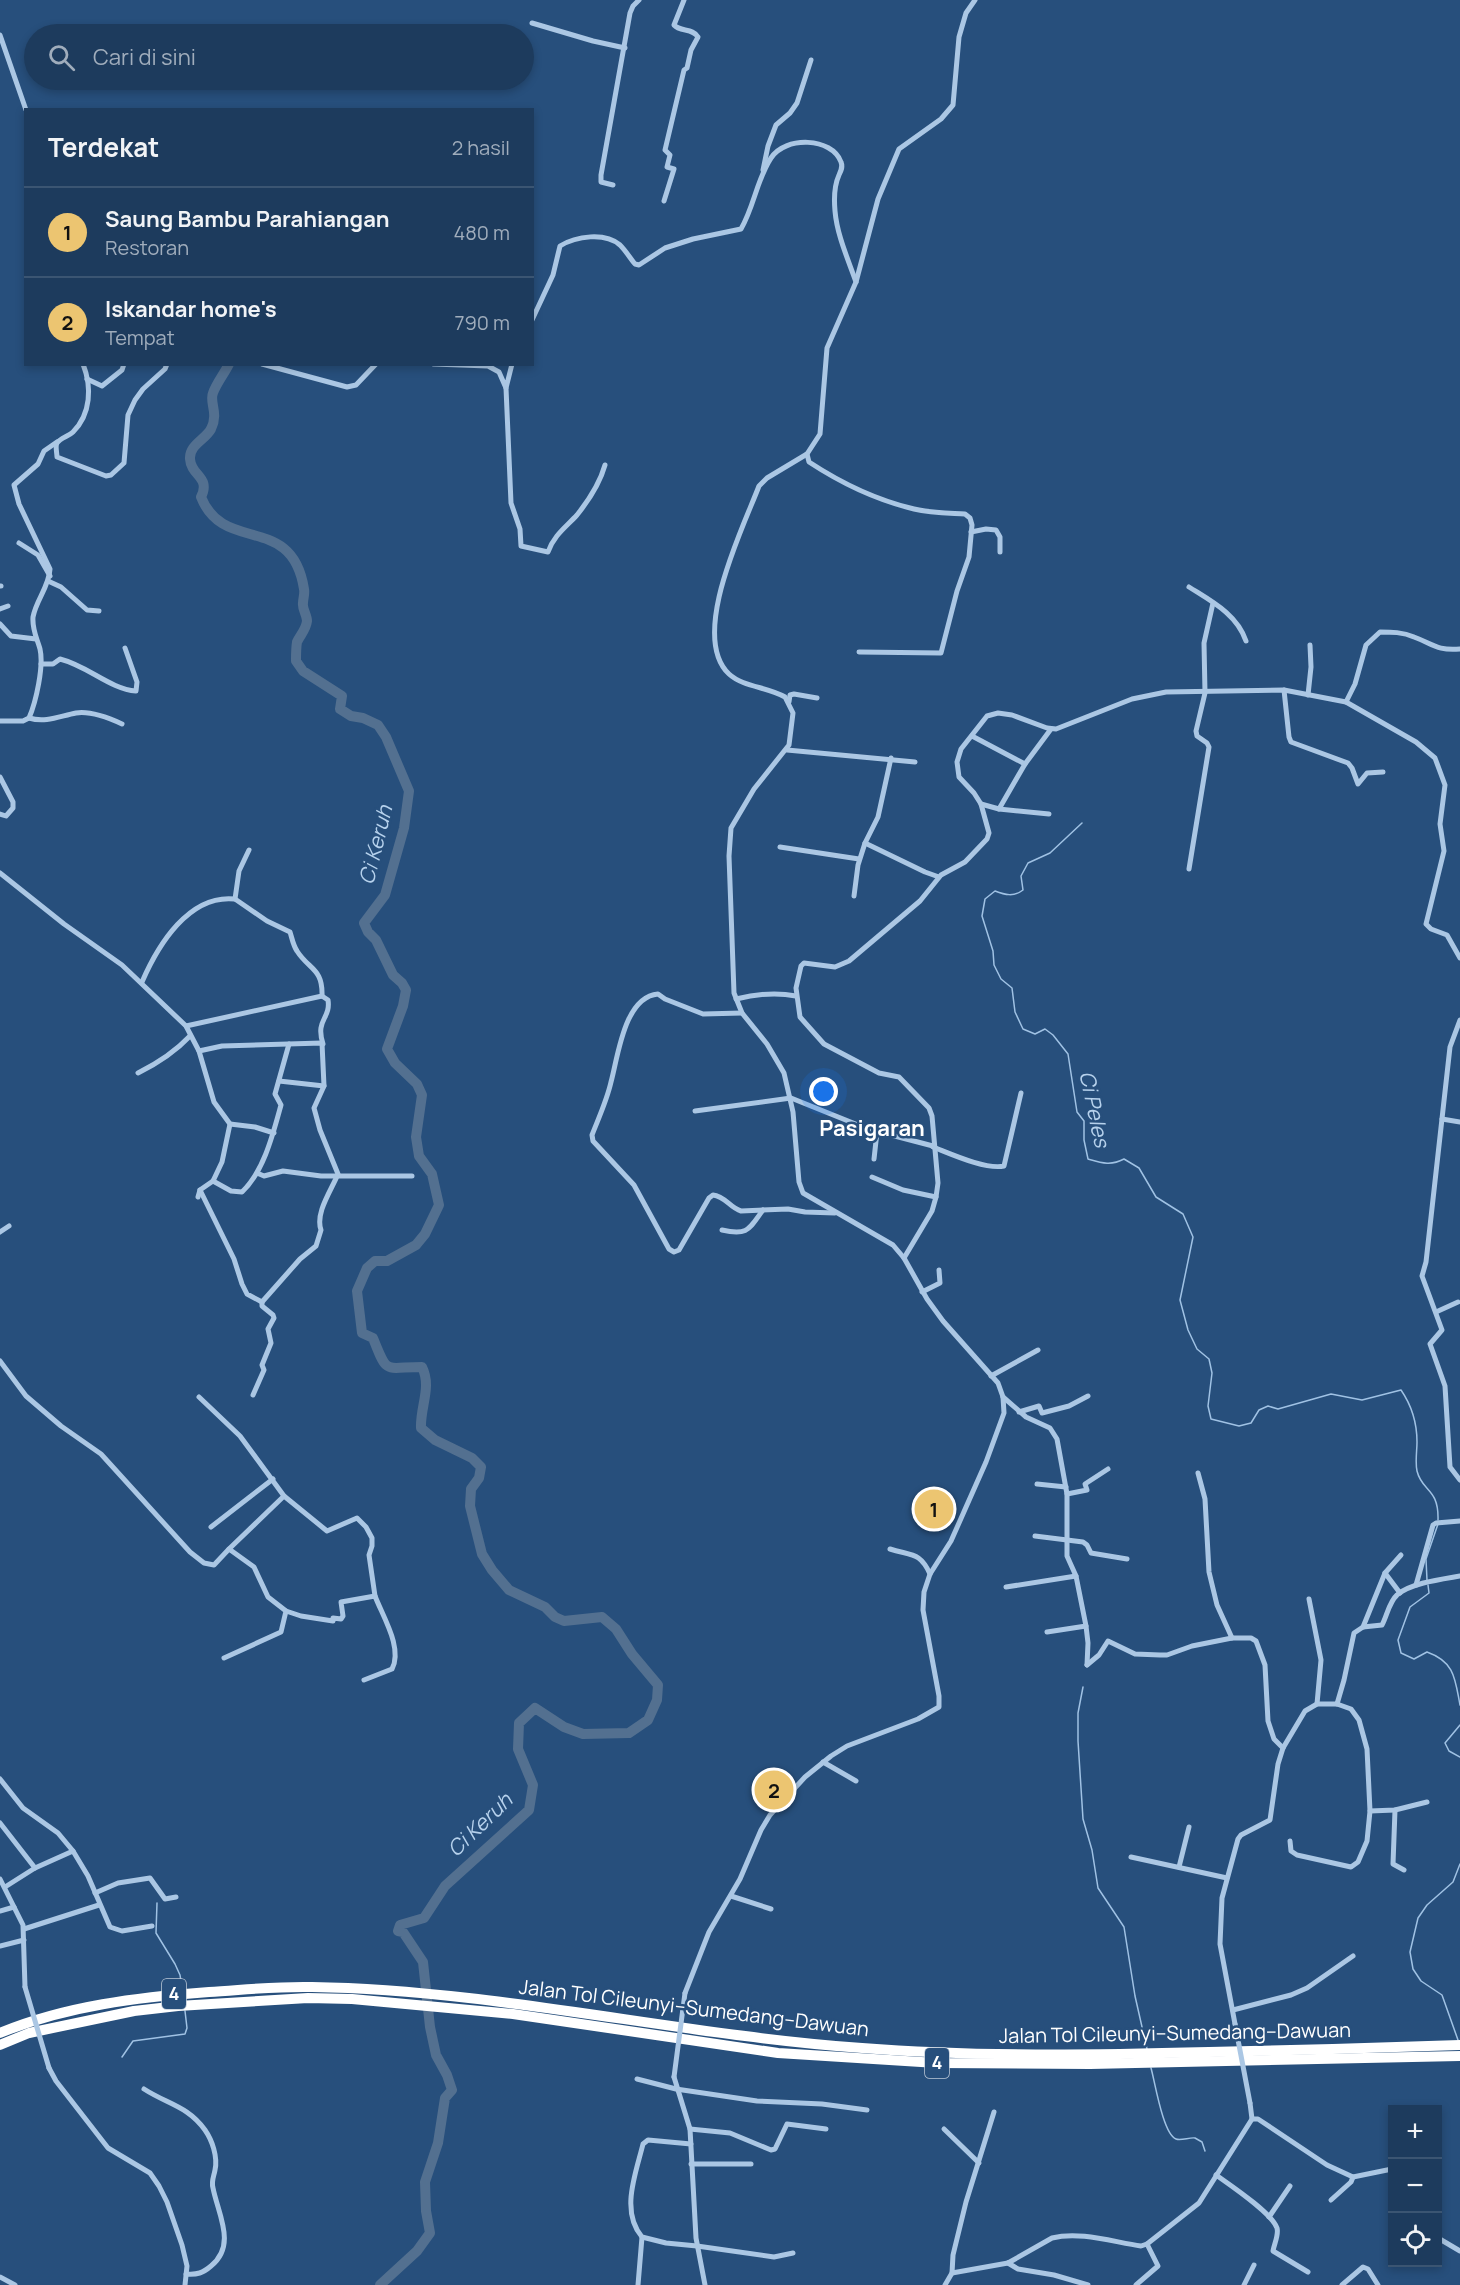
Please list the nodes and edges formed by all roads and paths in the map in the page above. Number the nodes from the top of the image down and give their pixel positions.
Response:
1 (639, 0) edge
2 (684, 0) edge
3 (975, 0) edge
4 (532, 23) dead end
5 (0, 35) edge
6 (2, 42) edge
7 (625, 48) junction
8 (811, 60) dead end
9 (25, 108) edge
10 (763, 174) junction
11 (613, 185) dead end
12 (664, 201) dead end
13 (856, 282) junction
14 (534, 316) edge
15 (84, 366) edge
16 (123, 366) edge
17 (165, 366) edge
18 (269, 366) edge
19 (374, 366) edge
20 (488, 366) edge
21 (512, 366) edge
22 (87, 379) junction
23 (506, 388) junction
24 (57, 442) junction
25 (807, 454) junction
26 (605, 465) dead end
27 (971, 532) junction
28 (19, 543) dead end
29 (1000, 552) dead end
30 (49, 578) junction
31 (1189, 587) dead end
32 (1213, 603) junction
33 (8, 606) dead end
34 (0, 609) edge
35 (99, 611) dead end
36 (0, 624) edge
37 (36, 639) junction
38 (1246, 641) dead end
39 (1310, 645) dead end
40 (125, 648) dead end
41 (1460, 649) edge
42 (859, 652) dead end
43 (41, 664) junction
44 (1284, 690) junction
45 (1205, 693) junction
46 (1308, 695) junction
47 (817, 698) dead end
48 (789, 702) junction
49 (1346, 702) junction
50 (29, 718) junction
51 (0, 721) edge
52 (122, 724) dead end
53 (1052, 729) junction
54 (972, 736) junction
55 (787, 750) junction
56 (891, 758) junction
57 (915, 762) dead end
58 (1025, 764) junction
59 (1383, 772) dead end
60 (0, 777) edge
61 (981, 804) junction
62 (999, 809) junction
63 (0, 813) edge
64 (1049, 814) dead end
65 (865, 843) junction
66 (780, 847) dead end
67 (249, 850) dead end
68 (859, 859) junction
69 (1189, 869) dead end
70 (0, 873) edge
71 (939, 877) junction
72 (854, 896) dead end
73 (235, 898) junction
74 (1460, 958) edge
75 (141, 982) junction
76 (322, 996) junction
77 (796, 996) junction
78 (736, 999) junction
79 (742, 1013) junction
80 (1460, 1020) edge
81 (186, 1026) junction
82 (190, 1036) junction
83 (289, 1044) junction
84 (323, 1044) junction
85 (199, 1051) junction
86 (138, 1073) dead end
87 (279, 1081) junction
88 (324, 1086) junction
89 (1021, 1093) dead end
90 (791, 1098) junction
91 (696, 1111) dead end
92 (1442, 1119) junction
93 (1460, 1122) edge
94 (230, 1124) junction
95 (877, 1132) junction
96 (274, 1133) junction
97 (933, 1147) junction
98 (874, 1159) dead end
99 (257, 1173) junction
100 (338, 1174) junction
101 (412, 1176) dead end
102 (872, 1177) dead end
103 (213, 1181) junction
104 (200, 1190) junction
105 (198, 1197) dead end
106 (936, 1197) junction
107 (764, 1210) junction
108 (836, 1213) junction
109 (9, 1226) dead end
110 (722, 1230) dead end
111 (0, 1232) edge
112 (904, 1258) junction
113 (939, 1270) dead end
114 (922, 1292) junction
115 (262, 1302) junction
116 (1458, 1302) dead end
117 (1436, 1312) junction
118 (1038, 1350) dead end
119 (0, 1362) edge
120 (991, 1376) junction
121 (253, 1395) dead end
122 (199, 1396) dead end
123 (1088, 1396) dead end
124 (1003, 1397) junction
125 (1019, 1412) junction
126 (1108, 1469) dead end
127 (1198, 1473) dead end
128 (273, 1479) junction
129 (1460, 1480) edge
130 (1037, 1484) dead end
131 (1066, 1487) junction
132 (1067, 1494) junction
133 (284, 1496) junction
134 (1460, 1521) edge
135 (211, 1527) dead end
136 (1035, 1536) dead end
137 (1068, 1539) junction
138 (229, 1549) junction
139 (890, 1549) dead end
140 (1401, 1555) dead end
141 (1127, 1559) dead end
142 (1385, 1573) junction
143 (930, 1574) junction
144 (1076, 1576) junction
145 (1460, 1576) edge
146 (1416, 1586) junction
147 (1006, 1587) dead end
148 (1400, 1593) junction
149 (375, 1596) junction
150 (1309, 1599) dead end
151 (286, 1611) junction
152 (1086, 1626) junction
153 (1363, 1628) junction
154 (1047, 1632) dead end
155 (1232, 1638) junction
156 (224, 1658) dead end
157 (364, 1680) dead end
158 (1317, 1704) junction
159 (1336, 1704) junction
160 (1283, 1748) junction
161 (823, 1762) junction
162 (0, 1779) edge
163 (856, 1781) dead end
164 (1427, 1802) dead end
165 (1395, 1810) junction
166 (1370, 1811) junction
167 (0, 1823) edge
168 (1190, 1827) dead end
169 (1290, 1841) dead end
170 (73, 1851) junction
171 (1131, 1857) dead end
172 (1179, 1867) junction
173 (35, 1868) junction
174 (1404, 1870) dead end
175 (1227, 1878) junction
176 (0, 1879) edge
177 (5, 1887) junction
178 (95, 1893) junction
179 (176, 1896) dead end
180 (731, 1896) junction
181 (99, 1905) junction
182 (14, 1907) junction
183 (771, 1909) dead end
184 (0, 1911) edge
185 (152, 1926) dead end
186 (24, 1929) junction
187 (24, 1940) junction
188 (0, 1946) edge
189 (1353, 1956) dead end
190 (352, 1994) junction
191 (1233, 2010) junction
192 (0, 2033) edge
193 (0, 2045) edge
194 (1460, 2045) edge
195 (1365, 2054) junction
196 (1460, 2056) edge
197 (637, 2079) dead end
198 (144, 2089) dead end
199 (676, 2089) junction
200 (867, 2110) dead end
201 (994, 2112) dead end
202 (1252, 2119) junction
203 (690, 2129) junction
204 (826, 2129) dead end
205 (944, 2129) dead end
206 (691, 2144) junction
207 (979, 2163) junction
208 (691, 2164) junction
209 (751, 2164) dead end
210 (1388, 2170) edge
211 (1215, 2175) junction
212 (1353, 2177) junction
213 (1290, 2186) dead end
214 (1331, 2200) dead end
215 (1269, 2217) junction
216 (642, 2237) junction
217 (1442, 2241) edge
218 (1148, 2244) junction
219 (698, 2246) junction
220 (1460, 2251) edge
221 (793, 2253) dead end
222 (1008, 2263) junction
223 (1254, 2265) dead end
224 (1308, 2272) dead end
225 (952, 2273) junction
226 (186, 2274) junction
227 (0, 2277) edge
228 (15, 2285) edge
229 (185, 2285) edge
230 (638, 2285) edge
231 (705, 2285) edge
232 (945, 2285) edge
233 (1088, 2285) edge
234 (1136, 2285) edge
235 (1244, 2285) edge
236 (1342, 2285) edge
237 (1378, 2285) edge

1 - 7 street
2 - 12 street
3 - 13 street
4 - 7 street
5 - 6 street
6 - 9 street
7 - 11 street
8 - 10 street
10 - 13 street
10 - 14 street
13 - 25 street
15 - 22 street
16 - 22 street
17 - 24 street
18 - 19 street
20 - 23 street
21 - 23 street
22 - 24 street
23 - 26 street
24 - 30 street
25 - 27 street
25 - 48 street
27 - 29 street
27 - 42 street
28 - 30 street
30 - 35 street
30 - 37 street
31 - 32 street
32 - 38 street
32 - 45 street
33 - 34 street
36 - 37 street
37 - 43 street
39 - 46 street
40 - 43 street
41 - 49 street
43 - 50 street
44 - 45 street
44 - 46 street
44 - 59 street
45 - 53 street
45 - 69 street
46 - 49 street
47 - 48 street
48 - 55 street
49 - 74 street
50 - 51 street
50 - 52 street
53 - 54 street
53 - 58 street
54 - 58 street
54 - 61 street
55 - 56 street
55 - 78 street
56 - 57 street
56 - 65 street
58 - 62 street
60 - 63 street
61 - 62 street
61 - 71 street
62 - 64 street
65 - 68 street
65 - 71 street
66 - 68 street
67 - 73 street
68 - 72 street
70 - 75 street
71 - 77 street
73 - 75 street
73 - 76 street
75 - 81 street
76 - 81 street
76 - 84 street
77 - 78 street
77 - 97 street
78 - 79 street
79 - 90 street
79 - 107 street
80 - 92 street
81 - 82 street
82 - 85 street
82 - 86 street
83 - 84 street
83 - 85 street
83 - 87 street
84 - 88 street
85 - 94 street
87 - 88 street
87 - 96 street
88 - 100 street
89 - 97 street
90 - 91 street
90 - 95 street
90 - 108 street
92 - 93 street
92 - 117 street
94 - 96 street
94 - 103 street
95 - 97 street
95 - 98 street
96 - 99 street
97 - 106 street
99 - 100 street
99 - 103 street
100 - 101 street
100 - 115 street
102 - 106 street
103 - 104 street
104 - 105 street
104 - 115 street
106 - 112 street
107 - 108 street
107 - 110 street
108 - 112 street
109 - 111 street
112 - 114 street
113 - 114 street
114 - 120 street
115 - 121 street
116 - 117 street
117 - 129 street
118 - 120 street
119 - 138 street
120 - 124 street
122 - 128 street
123 - 125 street
124 - 125 street
124 - 143 street
125 - 131 street
126 - 132 street
127 - 155 street
128 - 133 street
128 - 135 street
130 - 131 street
131 - 132 street
132 - 137 street
133 - 138 street
133 - 149 street
134 - 146 street
136 - 137 street
137 - 141 street
137 - 144 street
138 - 151 street
139 - 143 street
140 - 142 street
142 - 148 street
142 - 153 street
143 - 161 street
144 - 147 street
144 - 152 street
145 - 146 street
146 - 148 street
148 - 153 street
149 - 151 street
149 - 157 street
150 - 158 street
151 - 156 street
152 - 154 street
152 - 155 street
153 - 159 street
155 - 160 street
158 - 159 street
158 - 160 street
159 - 166 street
160 - 175 street
161 - 163 street
161 - 180 street
162 - 170 street
164 - 165 street
165 - 166 street
165 - 174 street
166 - 169 street
167 - 173 street
168 - 172 street
170 - 173 street
170 - 178 street
171 - 172 street
172 - 175 street
173 - 177 street
175 - 191 street
176 - 177 street
177 - 182 street
178 - 179 street
178 - 181 street
180 - 183 street
180 - 199 street, bridge
181 - 185 street
181 - 186 street
182 - 184 street
182 - 186 street
186 - 187 street
187 - 188 street
187 - 226 street, bridge
189 - 191 street
190 - 192 highway, Jalan Tol Cileunyi–Sumedang–Dawuan / 4
190 - 193 highway, Jalan Tol Cileunyi–Sumedang–Dawuan / 4
190 - 195 highway, Jalan Tol Cileunyi–Sumedang–Dawuan / 4
191 - 202 street, bridge
194 - 195 highway, Jalan Tol Cileunyi–Sumedang–Dawuan / 4
195 - 196 highway, Jalan Tol Cileunyi–Sumedang–Dawuan / 4
197 - 199 street
198 - 226 street
199 - 200 street
199 - 203 street
201 - 207 street
202 - 211 street
202 - 212 street
203 - 204 street
203 - 206 street
205 - 207 street
206 - 208 street
206 - 216 street
207 - 225 street
208 - 209 street
208 - 219 street
210 - 212 street
211 - 215 street
211 - 218 street
212 - 214 street
213 - 215 street
215 - 224 street
216 - 219 street
216 - 230 street
217 - 220 street
218 - 222 street
218 - 234 street
219 - 221 street
219 - 231 street
222 - 225 street
222 - 233 street
223 - 235 street
225 - 232 street
226 - 229 street
227 - 228 street
236 - 237 street

